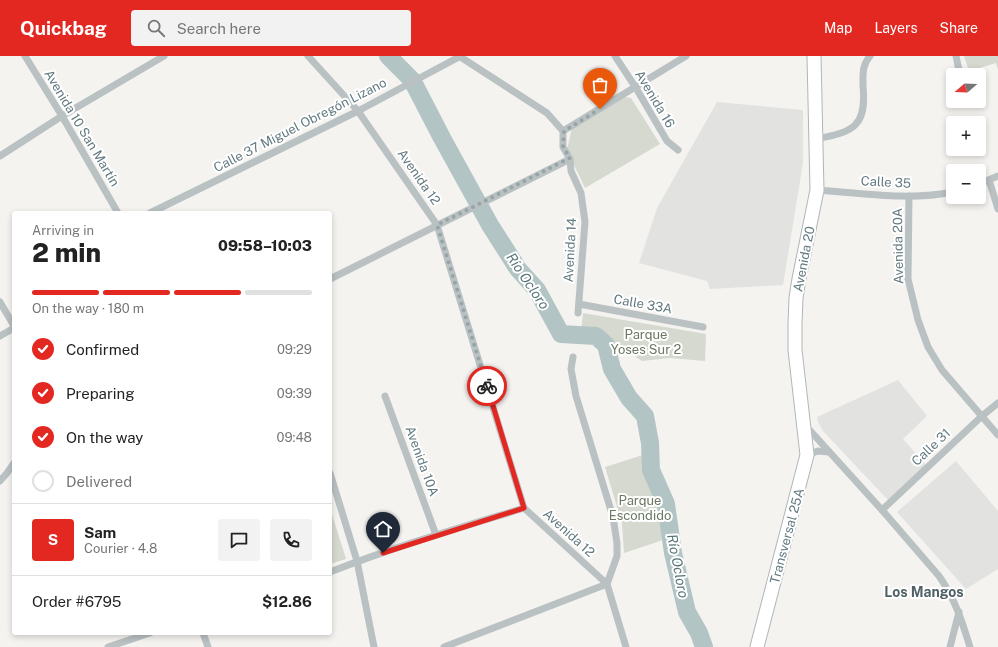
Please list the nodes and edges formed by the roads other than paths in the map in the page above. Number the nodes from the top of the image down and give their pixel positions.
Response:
1 (25, 56) edge
2 (164, 56) edge
3 (308, 56) edge
4 (459, 56) edge
5 (615, 56) edge
6 (686, 56) edge
7 (814, 56) edge
8 (870, 56) edge
9 (956, 56) edge
10 (959, 68) edge
11 (636, 88) junction
12 (358, 111) junction
13 (62, 116) junction
14 (564, 131) junction
15 (816, 139) junction
16 (678, 150) dead end
17 (0, 156) edge
18 (570, 158) junction
19 (998, 176) edge
20 (989, 180) junction
21 (986, 181) edge
22 (817, 190) junction
23 (946, 193) edge
24 (909, 196) junction
25 (998, 209) edge
26 (117, 211) edge
27 (154, 211) edge
28 (437, 225) junction
29 (332, 278) edge
30 (0, 302) edge
31 (579, 304) junction
32 (578, 313) dead end
33 (12, 323) edge
34 (703, 327) dead end
35 (12, 328) edge
36 (0, 336) edge
37 (573, 357) dead end
38 (385, 396) dead end
39 (998, 403) edge
40 (982, 416) junction
41 (805, 425) junction
42 (998, 435) edge
43 (829, 452) junction
44 (808, 455) junction
45 (12, 466) edge
46 (332, 480) edge
47 (0, 481) edge
48 (524, 508) junction
49 (882, 510) junction
50 (436, 535) junction
51 (357, 562) junction
52 (332, 571) edge
53 (607, 584) junction
54 (959, 611) junction
55 (144, 635) edge
56 (204, 635) edge
57 (108, 647) edge
58 (208, 647) edge
59 (374, 647) edge
60 (444, 647) edge
61 (626, 647) edge
62 (757, 647) edge
63 (950, 647) edge
64 (970, 647) edge

1 - 13 street, Avenida 10 San Martín
2 - 13 street
3 - 12 street, Avenida 12
4 - 12 street, Calle 37 Miguel Obregón Lizano
4 - 14 street
5 - 11 street, Avenida 16
6 - 11 street
7 - 15 main road, Avenida 20
8 - 15 street
9 - 10 street
11 - 14 street
11 - 16 street, Avenida 16
12 - 27 street, Calle 37 Miguel Obregón Lizano
12 - 28 street, Avenida 12
13 - 17 street
13 - 26 street, Avenida 10 San Martín
14 - 18 street, Avenida 14
15 - 22 main road, Avenida 20
18 - 28 street
18 - 31 street, Avenida 14
19 - 20 street
20 - 21 street
20 - 25 street
22 - 24 street, Calle 35
22 - 41 main road, Avenida 20
23 - 24 street, Calle 35
24 - 40 street, Avenida 20A
28 - 29 street
28 - 48 street, Avenida 12
30 - 33 street
31 - 32 street, Avenida 14
31 - 34 street, Calle 33A
35 - 36 street
37 - 53 street
38 - 50 street, Avenida 10A
39 - 40 street, Calle 31
40 - 42 street, Avenida 20A
40 - 49 street, Calle 31
41 - 43 street
41 - 44 main road, Transversal 25A
43 - 44 street
43 - 49 street
44 - 62 main road, Transversal 25A
45 - 47 street
46 - 51 street
48 - 50 street
48 - 53 street, Avenida 12
49 - 54 street
50 - 51 street
51 - 52 street
51 - 59 street
53 - 60 street
53 - 61 street
54 - 63 street
54 - 64 street
55 - 57 street
56 - 58 street

